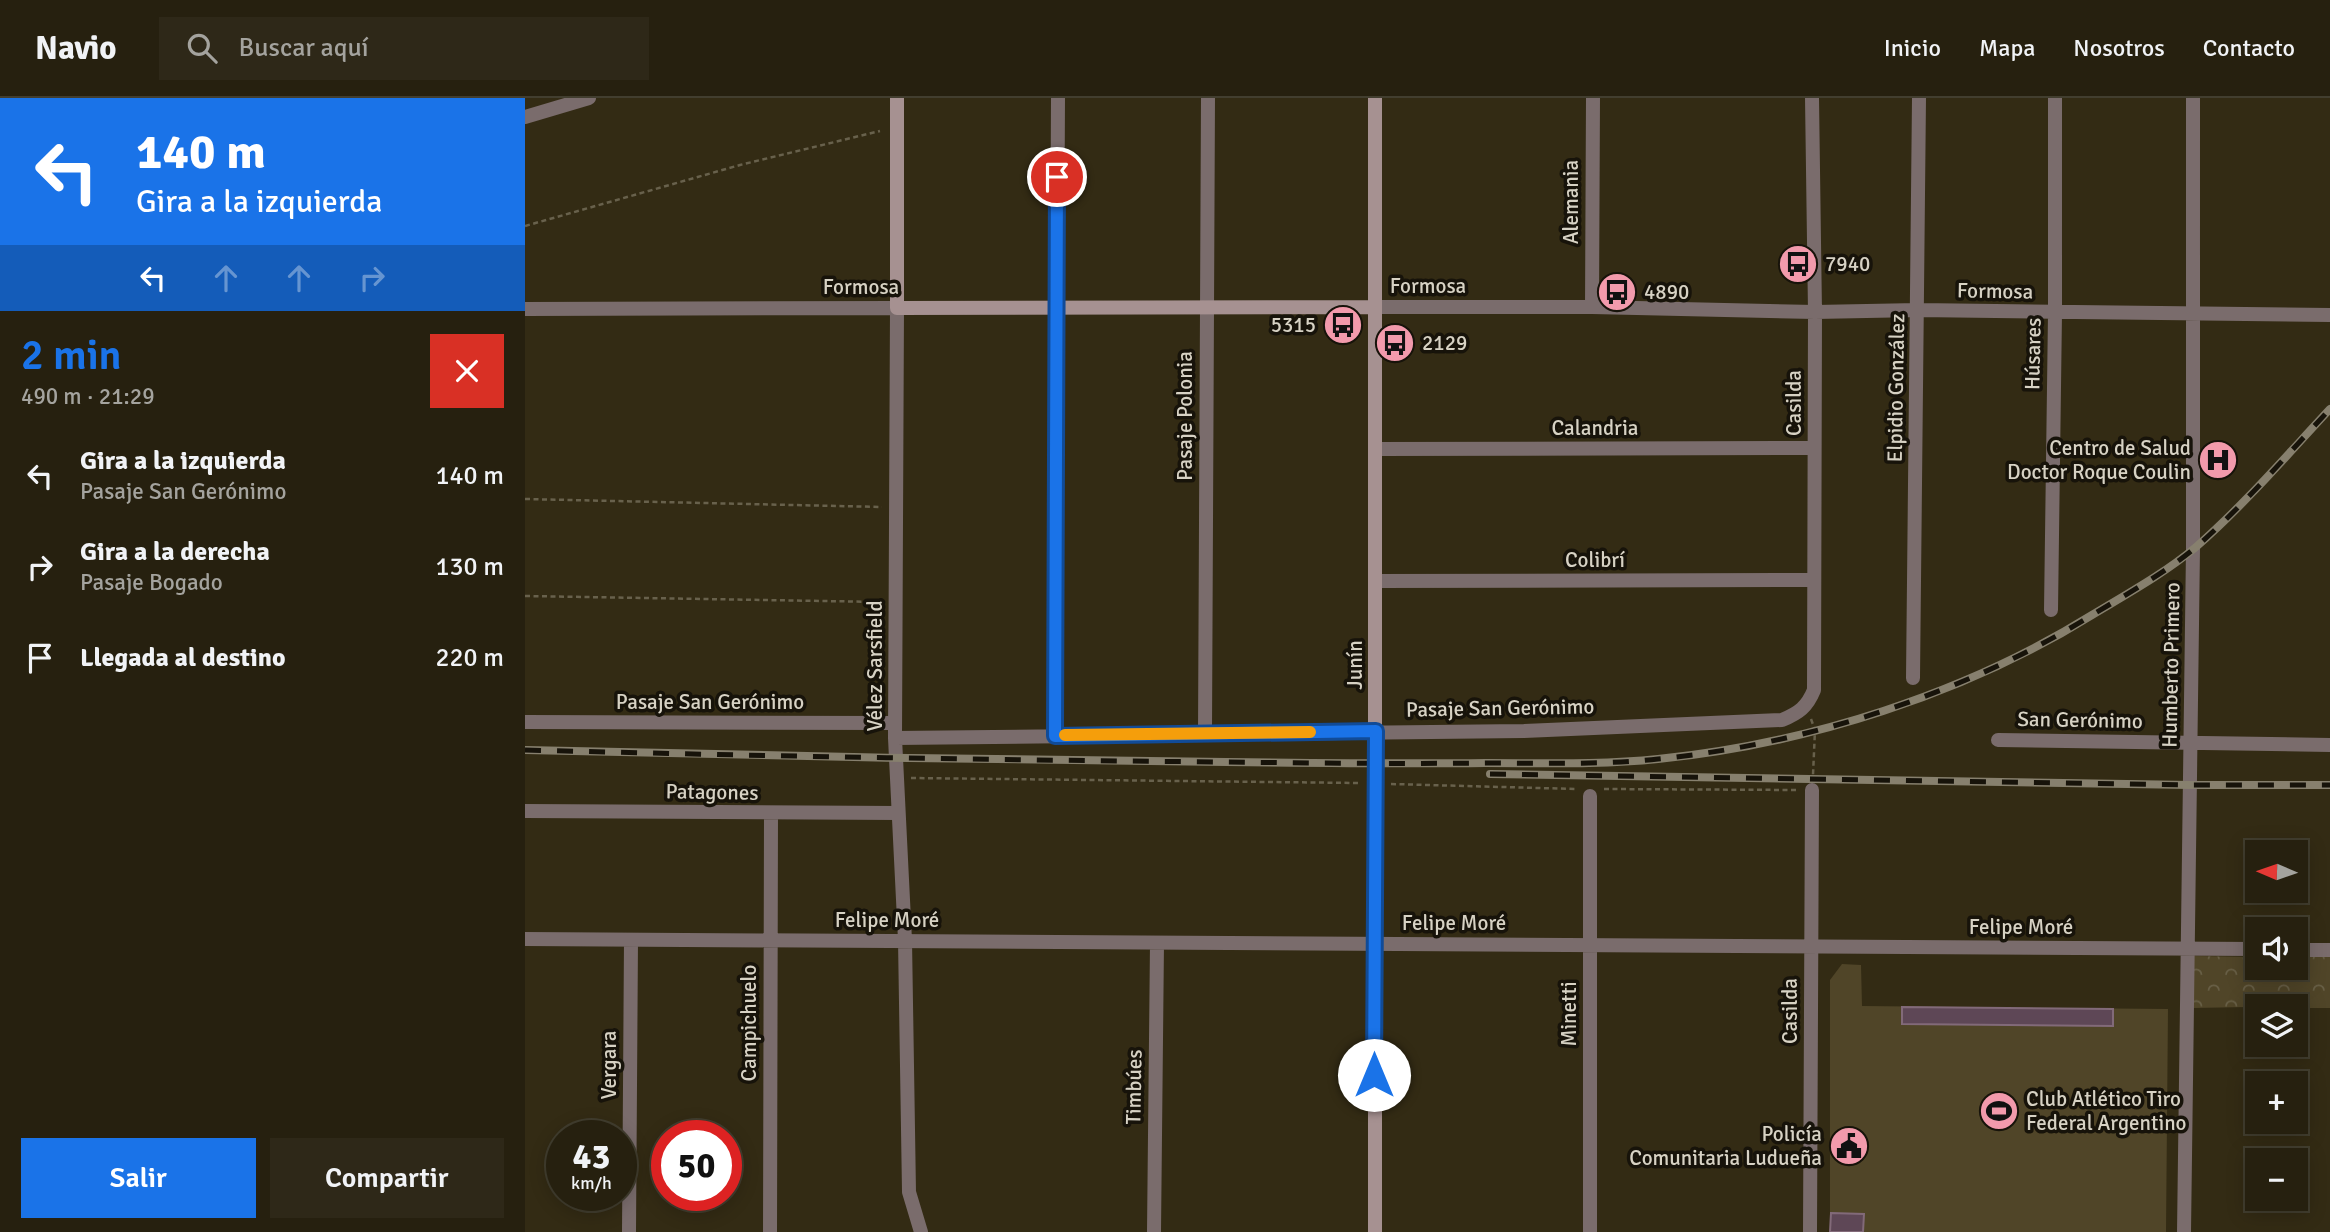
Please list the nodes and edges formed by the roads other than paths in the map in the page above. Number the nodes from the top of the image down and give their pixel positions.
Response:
1 (589, 98) edge
2 (897, 98) edge
3 (1058, 98) edge
4 (1208, 98) edge
5 (1375, 98) edge
6 (1593, 98) edge
7 (1812, 98) edge
8 (1919, 98) edge
9 (2055, 98) edge
10 (2193, 98) edge
11 (525, 117) edge
12 (1207, 307) junction
13 (1375, 307) junction
14 (1592, 307) junction
15 (897, 308) junction
16 (1057, 308) junction
17 (525, 309) edge
18 (1918, 310) junction
19 (1815, 312) junction
20 (2055, 313) junction
21 (2192, 313) junction
22 (2330, 315) edge
23 (1814, 448) junction
24 (1375, 449) junction
25 (1814, 580) junction
26 (1375, 581) junction
27 (2050, 610) dead end
28 (1913, 678) dead end
29 (1807, 706) joint
30 (525, 722) edge
31 (895, 730) junction
32 (1376, 731) junction
33 (1205, 733) junction
34 (1055, 736) junction
35 (1998, 740) dead end
36 (2190, 743) junction
37 (2330, 745) edge
38 (1812, 790) road end
39 (1591, 791) road end
40 (525, 811) edge
41 (898, 813) junction
42 (771, 814) junction
43 (525, 939) edge
44 (631, 940) junction
45 (905, 940) junction
46 (771, 941) junction
47 (1157, 943) junction
48 (1374, 944) junction
49 (1590, 945) junction
50 (1811, 947) junction
51 (2186, 949) junction
52 (2245, 949) edge
53 (2308, 950) edge
54 (2330, 950) edge
55 (629, 1232) edge
56 (770, 1232) edge
57 (921, 1232) edge
58 (1154, 1232) edge
59 (1375, 1232) edge
60 (1590, 1232) edge
61 (1810, 1232) edge
62 (2184, 1232) edge

1 - 11 street
2 - 15 main road, Vélez Sarsfield
3 - 16 street
4 - 12 street, Pasaje Polonia
5 - 13 main road, Junín
6 - 14 street, Alemania
7 - 19 street, Casilda
8 - 18 street, Elpidio González
9 - 20 street, Húsares
10 - 21 street, Humberto Primero
12 - 13 main road, Formosa
12 - 16 main road, Formosa
12 - 33 street, Pasaje Polonia
13 - 14 street, Formosa
13 - 24 main road, Junín
14 - 19 street, Formosa
15 - 16 main road, Formosa
15 - 17 street, Formosa
15 - 31 street, Vélez Sarsfield
16 - 34 street
18 - 19 street, Formosa
18 - 20 street, Formosa
18 - 28 street, Elpidio González
19 - 23 street, Casilda
20 - 21 street, Formosa
20 - 27 street, Húsares
21 - 22 street, Formosa
21 - 36 street, Humberto Primero
23 - 24 street, Calandria
23 - 25 street, Casilda
24 - 26 main road, Junín
25 - 26 street, Colibrí
25 - 29 street, Casilda
26 - 32 main road, Junín
29 - 32 street, Pasaje San Gerónimo
30 - 31 street, Pasaje San Gerónimo
31 - 34 street, Pasaje San Gerónimo
31 - 41 street, Vélez Sarsfield
32 - 33 street, Pasaje San Gerónimo
32 - 48 main road, Junín
33 - 34 street, Pasaje San Gerónimo
35 - 36 street, San Gerónimo
36 - 37 street, San Gerónimo
36 - 51 street, Humberto Primero
38 - 50 street, Casilda
39 - 49 street, Minetti
40 - 42 street, Patagones
41 - 42 street, Patagones
41 - 45 street, Vélez Sarsfield
42 - 46 street, Campichuelo
43 - 44 street, Felipe Moré
44 - 46 street, Felipe Moré
44 - 55 street, Vergara
45 - 46 street, Felipe Moré
45 - 47 street, Felipe Moré
45 - 57 street, Vélez Sarsfield
46 - 56 street, Campichuelo
47 - 48 street, Felipe Moré
47 - 58 street, Timbúes
48 - 49 street, Felipe Moré
48 - 59 main road, Junín
49 - 50 street, Felipe Moré
49 - 60 street, Minetti
50 - 51 street, Felipe Moré
50 - 61 street, Casilda
51 - 52 street, Felipe Moré
51 - 62 street, Humberto Primero
53 - 54 street

